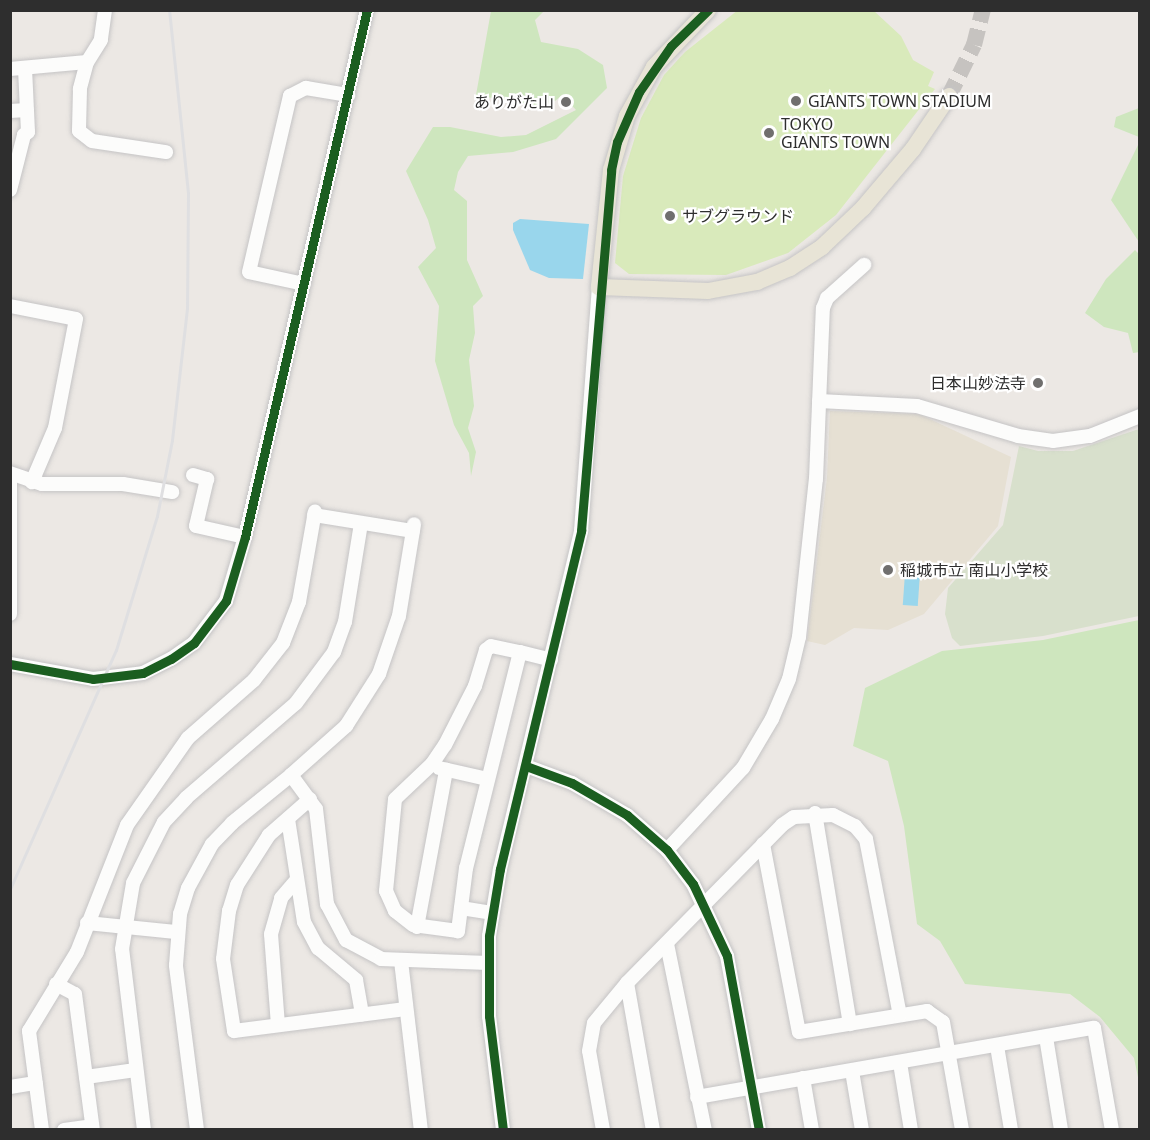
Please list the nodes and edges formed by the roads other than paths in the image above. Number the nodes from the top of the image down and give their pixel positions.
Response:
1 (105, 10) edge
2 (367, 10) edge
3 (708, 10) edge
4 (87, 62) junction
5 (18, 68) edge
6 (348, 95) junction
7 (949, 96) tunnel mouth
8 (27, 110) junction
9 (10, 111) edge
10 (166, 152) dead end
11 (10, 190) edge
12 (864, 265) dead end
13 (304, 284) junction
14 (599, 286) junction
15 (10, 306) edge
16 (819, 401) junction
17 (1140, 416) edge
18 (10, 475) edge
19 (193, 475) dead end
20 (32, 482) junction
21 (172, 492) dead end
22 (361, 523) junction
23 (245, 537) junction
24 (10, 614) edge
25 (520, 652) junction
26 (551, 660) junction
27 (10, 664) edge
28 (432, 764) junction
29 (526, 766) junction
30 (446, 770) junction
31 (291, 775) junction
32 (487, 779) junction
33 (310, 799) junction
34 (815, 813) junction
35 (288, 819) junction
36 (763, 844) junction
37 (667, 850) junction
38 (296, 880) junction
39 (705, 905) junction
40 (461, 908) junction
41 (492, 913) junction
42 (87, 923) junction
43 (123, 927) junction
44 (417, 927) junction
45 (176, 932) junction
46 (667, 944) junction
47 (401, 961) junction
48 (488, 963) junction
49 (627, 983) junction
50 (56, 984) junction
51 (406, 1009) junction
52 (362, 1014) junction
53 (900, 1015) junction
54 (850, 1024) junction
55 (278, 1025) junction
56 (1046, 1037) junction
57 (997, 1046) junction
58 (949, 1053) junction
59 (900, 1063) junction
60 (136, 1070) junction
61 (852, 1071) junction
62 (86, 1077) junction
63 (803, 1078) junction
64 (36, 1083) junction
65 (10, 1087) edge
66 (752, 1087) junction
67 (697, 1097) junction
68 (93, 1128) edge
69 (1114, 1128) edge
70 (42, 1130) edge
71 (64, 1130) edge
72 (144, 1130) edge
73 (197, 1130) edge
74 (421, 1130) edge
75 (503, 1130) edge
76 (603, 1130) edge
77 (653, 1130) edge
78 (705, 1130) edge
79 (759, 1130) edge
80 (812, 1130) edge
81 (862, 1130) edge
82 (911, 1130) edge
83 (962, 1130) edge
84 (1011, 1130) edge
85 (1061, 1130) edge

1 - 4 street
2 - 6 street
3 - 14 main road
4 - 5 street
4 - 10 street
5 - 8 street
6 - 13 street
6 - 13 street
7 - 14 main road
8 - 9 street
8 - 11 street
12 - 16 street
13 - 23 street
14 - 26 street
15 - 20 street
16 - 17 street
16 - 37 street
18 - 20 street
18 - 24 street
19 - 23 street
20 - 21 street
22 - 31 street
22 - 42 street
22 - 43 street
23 - 27 street
25 - 26 street
25 - 28 street
25 - 32 street
26 - 29 street
28 - 30 street
28 - 44 street
29 - 37 street
29 - 41 street
30 - 32 street
30 - 44 street
31 - 33 street
31 - 45 street
32 - 40 street
33 - 35 street
33 - 47 street
34 - 36 street
34 - 53 street
34 - 54 street
35 - 38 street
35 - 55 street
36 - 39 street
36 - 54 street
37 - 39 street
38 - 52 street
38 - 55 street
39 - 46 street
39 - 66 street
40 - 41 street
40 - 44 street
41 - 48 street
42 - 43 street
42 - 50 street
43 - 45 street
43 - 60 street
45 - 73 street
46 - 49 street
46 - 67 street
47 - 48 street
47 - 51 street
48 - 75 street
49 - 76 street
49 - 77 street
50 - 62 street
50 - 64 street
51 - 52 street
51 - 74 street
52 - 55 street
53 - 54 street
53 - 58 street
56 - 57 street
56 - 69 street
56 - 85 street
57 - 58 street
57 - 84 street
58 - 59 street
58 - 83 street
59 - 61 street
59 - 82 street
60 - 62 street
60 - 72 street
61 - 63 street
61 - 81 street
62 - 68 street
63 - 66 street
63 - 80 street
64 - 65 street
64 - 70 street
66 - 67 street
66 - 79 street
67 - 78 street
68 - 71 street

